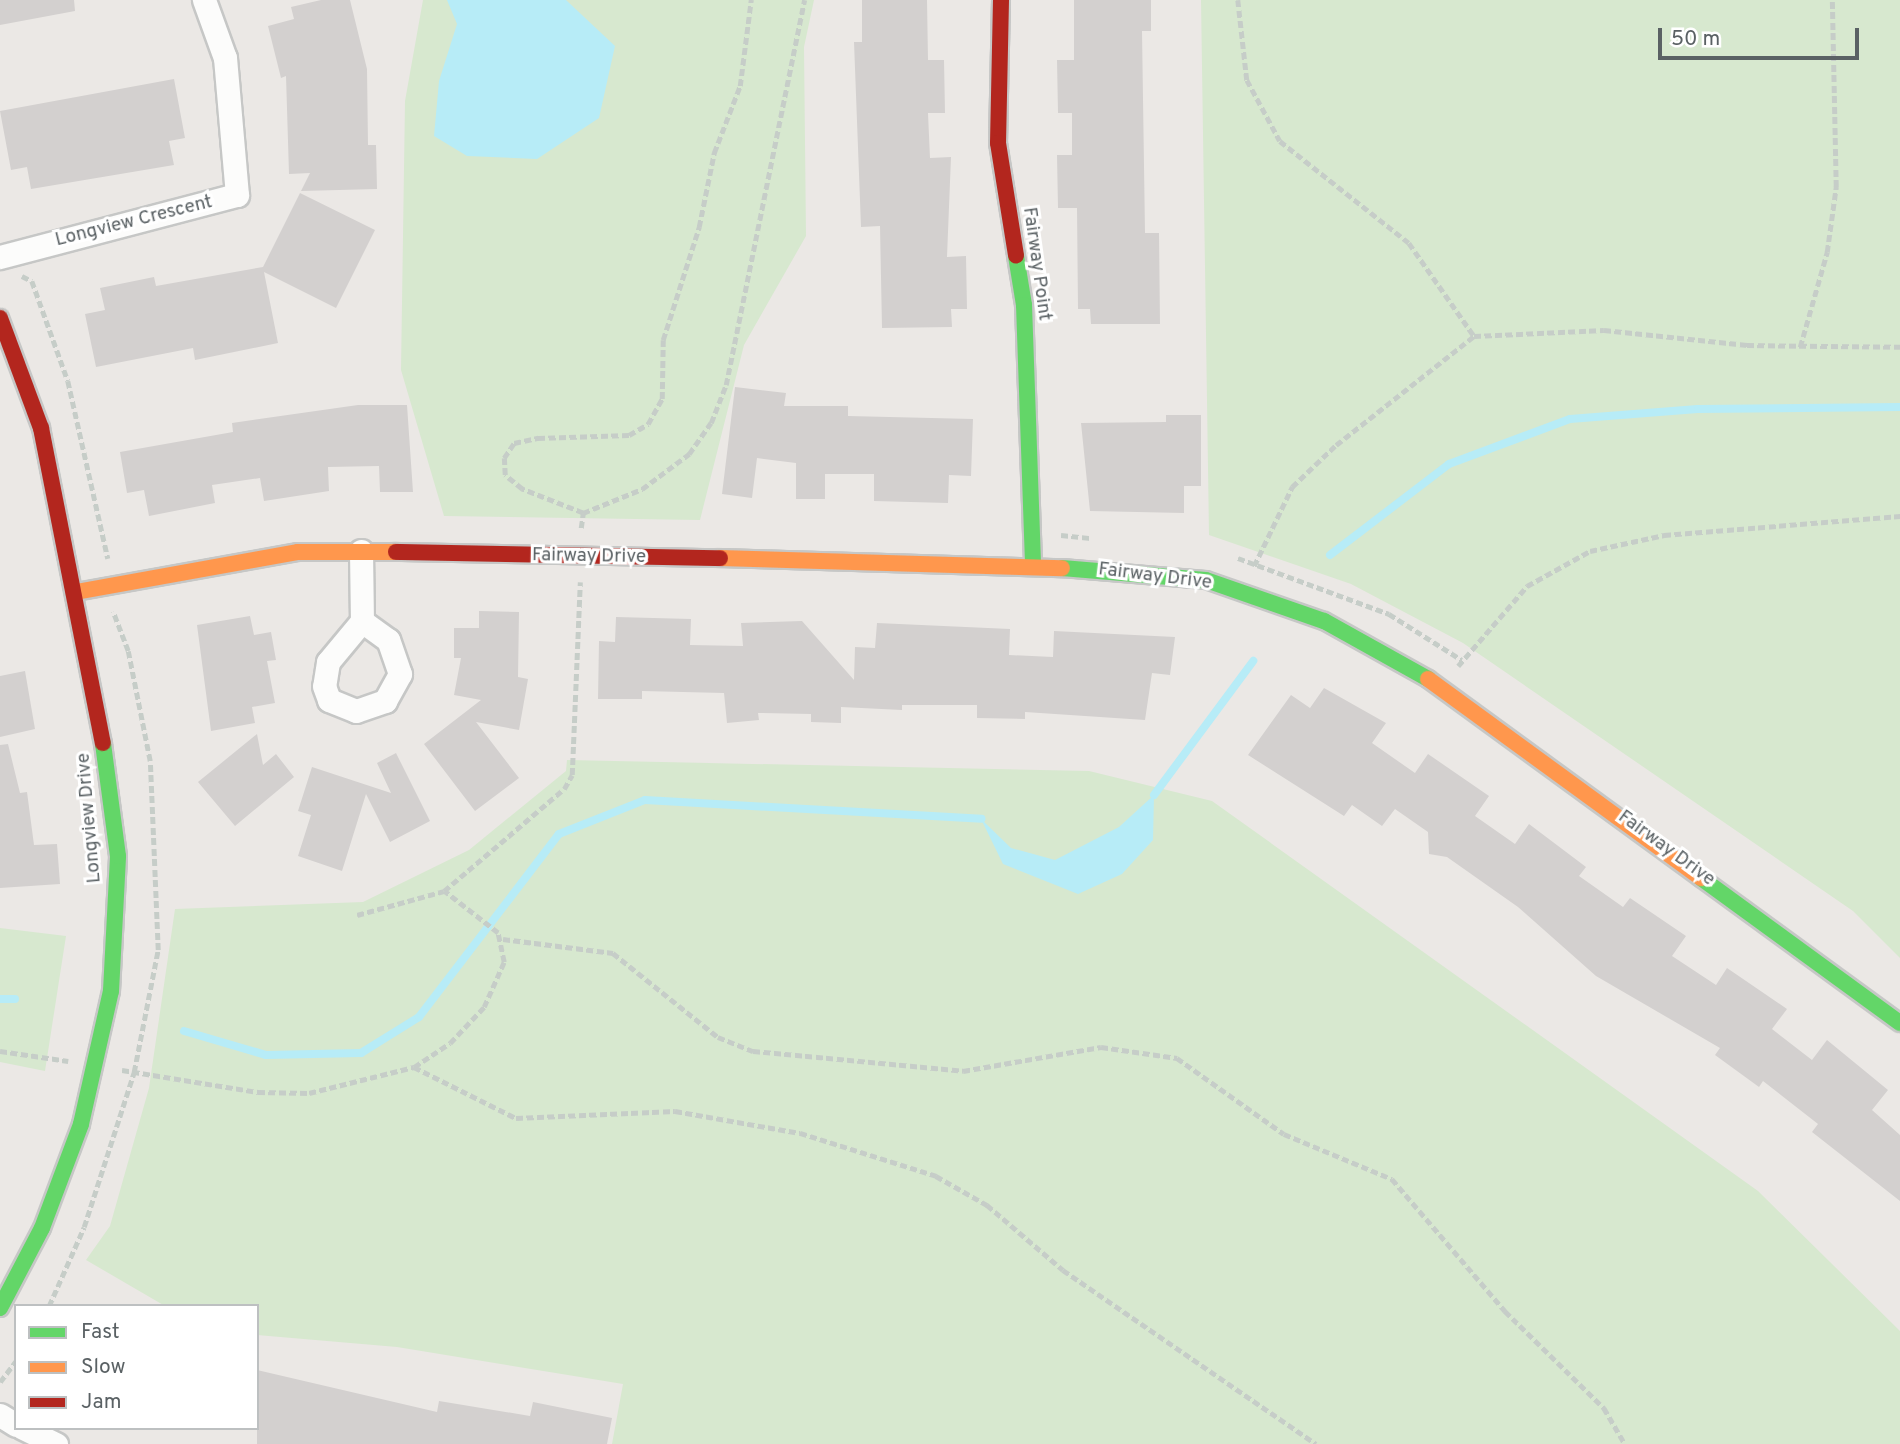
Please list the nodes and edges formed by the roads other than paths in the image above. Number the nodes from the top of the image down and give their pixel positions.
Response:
1 (204, 0) edge
2 (1001, 0) edge
3 (0, 257) edge
4 (0, 318) edge
5 (361, 551) junction
6 (1033, 565) junction
7 (76, 592) junction
8 (362, 621) dead end
9 (1900, 1023) edge
10 (0, 1308) edge
11 (27, 1430) edge
12 (56, 1444) edge

1 - 3 street, Longview Crescent
2 - 6 street, Fairway Point
4 - 7 street, Longview Drive
5 - 6 street, Fairway Drive
5 - 7 street, Fairway Drive
5 - 8 street
6 - 9 street, Fairway Drive
7 - 10 street, Longview Drive
11 - 12 street

